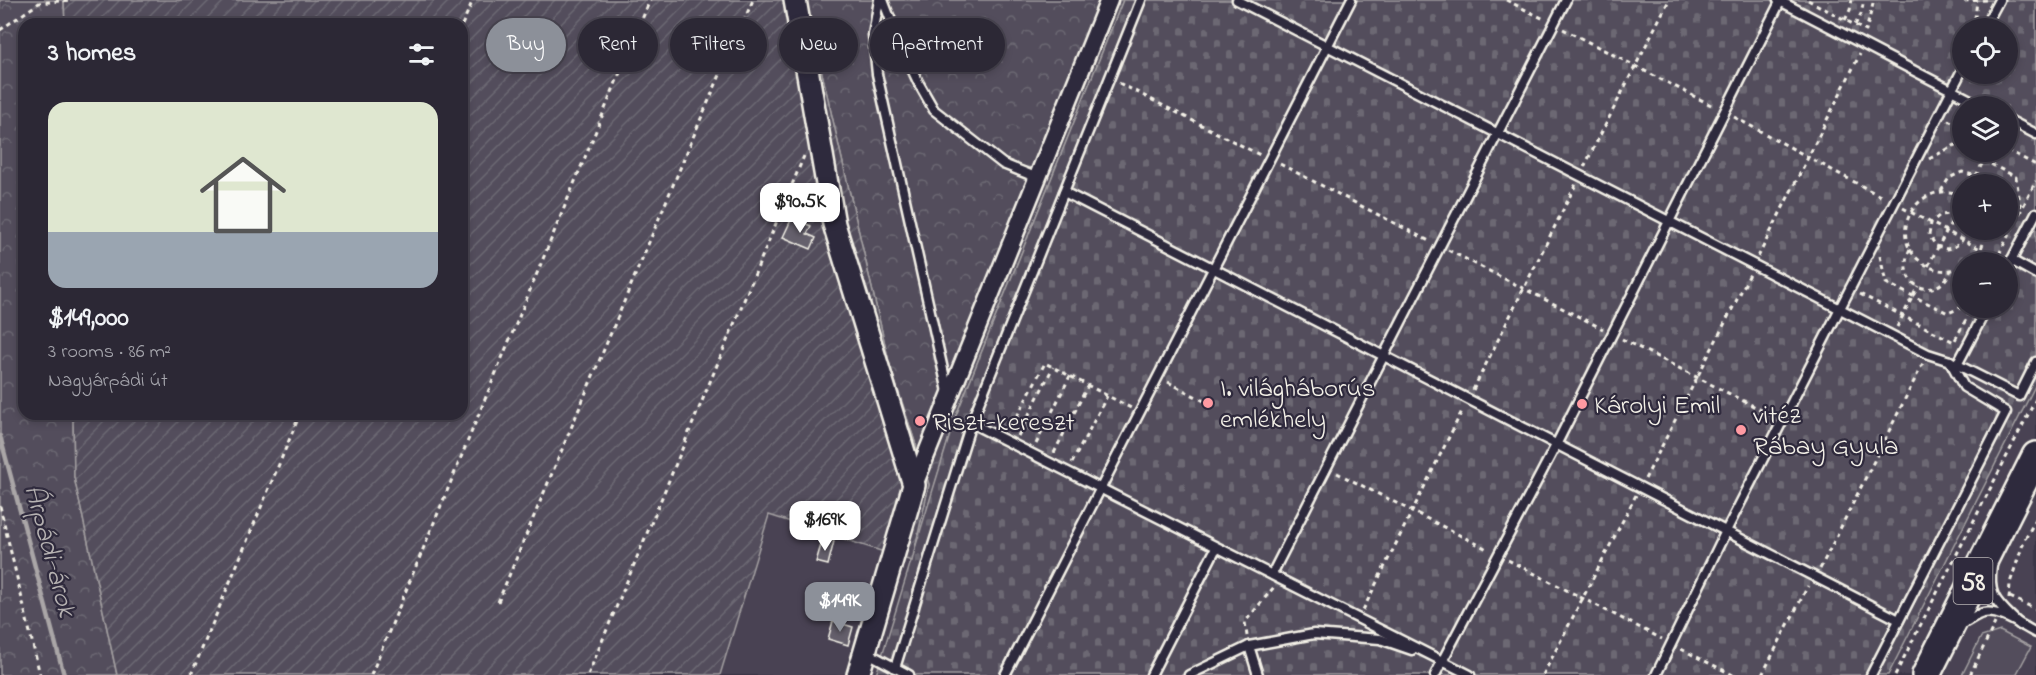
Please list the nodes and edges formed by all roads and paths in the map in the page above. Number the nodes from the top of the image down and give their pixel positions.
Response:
1 (70, 0) edge
2 (473, 0) edge
3 (650, 0) edge
4 (753, 0) edge
5 (795, 0) edge
6 (881, 0) edge
7 (1109, 0) edge
8 (1141, 0) edge
9 (1237, 0) edge
10 (1351, 0) edge
11 (1506, 0) edge
12 (1566, 0) edge
13 (1669, 0) edge
14 (1780, 0) edge
15 (1808, 0) edge
16 (1852, 0) edge
17 (1864, 0) edge
18 (1874, 0) edge
19 (1977, 0) edge
20 (1986, 0) edge
21 (1999, 0) edge
22 (1964, 1) edge
23 (465, 18) edge
24 (1975, 18) edge
25 (1989, 18) edge
26 (1845, 20) junction
27 (1554, 24) junction
28 (1855, 25) junction
29 (0, 30) edge
30 (1864, 45) junction
31 (1327, 46) junction
32 (1635, 66) junction
33 (1954, 84) edge
34 (1951, 90) junction
35 (1963, 96) edge
36 (1724, 111) junction
37 (1946, 119) dead end
38 (1952, 122) edge
39 (2018, 126) edge
40 (1498, 134) junction
41 (2036, 135) edge
42 (818, 137) junction
43 (1952, 147) edge
44 (1930, 151) dead end
45 (1809, 156) junction
46 (2018, 156) edge
47 (1988, 162) edge
48 (2036, 165) edge
49 (1580, 176) junction
50 (1952, 176) edge
51 (1038, 178) junction
52 (2036, 181) edge
53 (1941, 191) junction
54 (1064, 192) junction
55 (1952, 193) edge
56 (1894, 203) junction
57 (2021, 210) junction
58 (1910, 212) junction
59 (2036, 213) edge
60 (1897, 216) dead end
61 (1952, 216) edge
62 (1952, 220) edge
63 (1668, 221) junction
64 (1931, 223) junction
65 (1946, 231) junction
66 (1952, 234) edge
67 (1962, 240) joint
68 (1984, 240) edge
69 (1937, 247) junction
70 (1910, 249) junction
71 (1981, 250) junction
72 (1984, 252) edge
73 (2000, 252) edge
74 (2016, 252) edge
75 (1874, 262) dead end
76 (1754, 265) junction
77 (1928, 266) junction
78 (2018, 268) edge
79 (1214, 269) junction
80 (1951, 270) joint
81 (2036, 273) edge
82 (1918, 286) junction
83 (1858, 293) dead end
84 (1912, 296) junction
85 (1841, 309) junction
86 (1952, 311) edge
87 (1902, 315) junction
88 (1967, 318) edge
89 (1981, 318) edge
90 (1892, 335) junction
91 (1928, 354) junction
92 (1384, 356) junction
93 (2036, 362) edge
94 (1953, 363) junction
95 (1053, 367) junction
96 (1070, 376) junction
97 (1158, 376) junction
98 (1088, 386) junction
99 (1107, 396) junction
100 (949, 399) junction
101 (1468, 399) junction
102 (2036, 399) edge
103 (1208, 403) dead end
104 (1140, 413) junction
105 (297, 420) edge
106 (971, 423) junction
107 (1020, 432) junction
108 (1014, 444) junction
109 (1556, 445) junction
110 (1031, 453) junction
111 (2036, 456) edge
112 (1049, 462) junction
113 (1326, 468) junction
114 (1068, 472) junction
115 (914, 485) junction
116 (1101, 488) junction
117 (1640, 488) junction
118 (0, 506) edge
119 (1412, 511) junction
120 (1726, 531) junction
121 (1995, 534) junction
122 (1216, 548) junction
123 (1498, 555) junction
124 (1272, 574) junction
125 (1814, 577) junction
126 (1281, 579) junction
127 (2010, 597) dead end
128 (1583, 598) junction
129 (498, 602) dead end
130 (2036, 609) edge
131 (1358, 618) junction
132 (1899, 620) junction
133 (2020, 625) junction
134 (1950, 627) junction
135 (2036, 633) edge
136 (1672, 644) junction
137 (1249, 646) junction
138 (865, 652) junction
139 (1442, 661) junction
140 (895, 668) junction
141 (1007, 674) edge
142 (40, 675) edge
143 (191, 675) edge
144 (371, 675) edge
145 (588, 675) edge
146 (858, 675) edge
147 (909, 675) edge
148 (1151, 675) edge
149 (1189, 675) edge
150 (1258, 675) edge
151 (1435, 675) edge
152 (1463, 675) edge
153 (1470, 675) edge
154 (1543, 675) edge
155 (1656, 675) edge
156 (1733, 675) edge
157 (1762, 675) edge
158 (1871, 675) edge
159 (1894, 675) edge
160 (1926, 675) edge

1 - 29 path
2 - 23 path
3 - 144 path
4 - 129 path
5 - 42 street
6 - 51 lane
6 - 100 lane
7 - 51 street
8 - 54 lane
9 - 31 lane
10 - 31 lane
11 - 27 path
12 - 27 lane
13 - 32 path
14 - 30 lane
14 - 36 lane
15 - 26 path
16 - 26 path
17 - 28 path
18 - 28 path
19 - 20 path
19 - 22 path
19 - 24 path
21 - 25 lane
26 - 28 path
27 - 32 path
27 - 40 lane
30 - 34 lane
30 - 45 path
31 - 40 lane
31 - 79 lane
32 - 36 path
32 - 49 path
33 - 34 lane
34 - 35 lane
34 - 56 lane
36 - 45 path
36 - 63 lane
37 - 38 path
39 - 41 lane
40 - 49 lane
40 - 92 lane
42 - 115 street
42 - 145 path
43 - 44 path
45 - 56 path
45 - 76 path
46 - 48 path
47 - 57 path
49 - 63 lane
49 - 101 path
50 - 53 path
51 - 100 street
52 - 57 path
53 - 55 path
53 - 58 path
54 - 79 lane
54 - 106 lane
56 - 85 lane
57 - 73 path
58 - 60 path
58 - 64 path
58 - 70 path
59 - 74 lane
61 - 64 path
62 - 65 path
63 - 76 lane
63 - 109 lane
64 - 65 path
64 - 69 path
65 - 66 path
65 - 69 path
67 - 69 path
67 - 71 path
68 - 71 path
69 - 77 path
70 - 77 path
70 - 82 path
71 - 72 path
75 - 84 path
76 - 85 lane
76 - 117 path
77 - 80 path
78 - 81 lane
79 - 92 lane
79 - 97 lane
80 - 82 path
82 - 84 path
83 - 87 path
84 - 86 path
84 - 87 path
85 - 90 lane
85 - 120 lane
87 - 88 path
87 - 90 path
89 - 94 lane
90 - 91 lane
91 - 94 lane
91 - 125 path
92 - 101 lane
92 - 113 lane
93 - 94 lane
94 - 132 lane
95 - 96 path
95 - 107 path
95 - 107 path
96 - 98 path
96 - 110 path
97 - 103 path
97 - 104 lane
98 - 99 path
98 - 112 path
99 - 104 path
99 - 114 path
100 - 115 street
101 - 109 lane
101 - 119 path
102 - 159 path
104 - 116 lane
105 - 143 path
106 - 108 lane
106 - 140 lane
107 - 108 path
108 - 110 lane
109 - 117 lane
109 - 123 lane
110 - 112 lane
111 - 121 main road, 58
112 - 114 lane
113 - 119 path
113 - 124 lane
114 - 116 lane
115 - 138 street
116 - 122 lane
116 - 141 lane
117 - 120 lane
117 - 128 path
118 - 142 path
119 - 123 path
119 - 131 path
120 - 125 lane
120 - 136 lane
121 - 133 lane
121 - 134 main road, 58
122 - 124 lane
122 - 148 lane
123 - 128 path
123 - 139 lane
124 - 126 lane
125 - 132 lane
125 - 157 path
126 - 131 lane
126 - 137 path
127 - 130 path
128 - 136 path
128 - 154 path
131 - 139 lane
132 - 158 lane
133 - 134 lane
133 - 135 lane
134 - 160 main road, 58
136 - 155 lane
136 - 156 path
137 - 139 lane
137 - 149 lane
137 - 150 lane
138 - 140 lane
138 - 146 street
139 - 151 lane
139 - 152 lane
139 - 153 lane
140 - 147 lane

